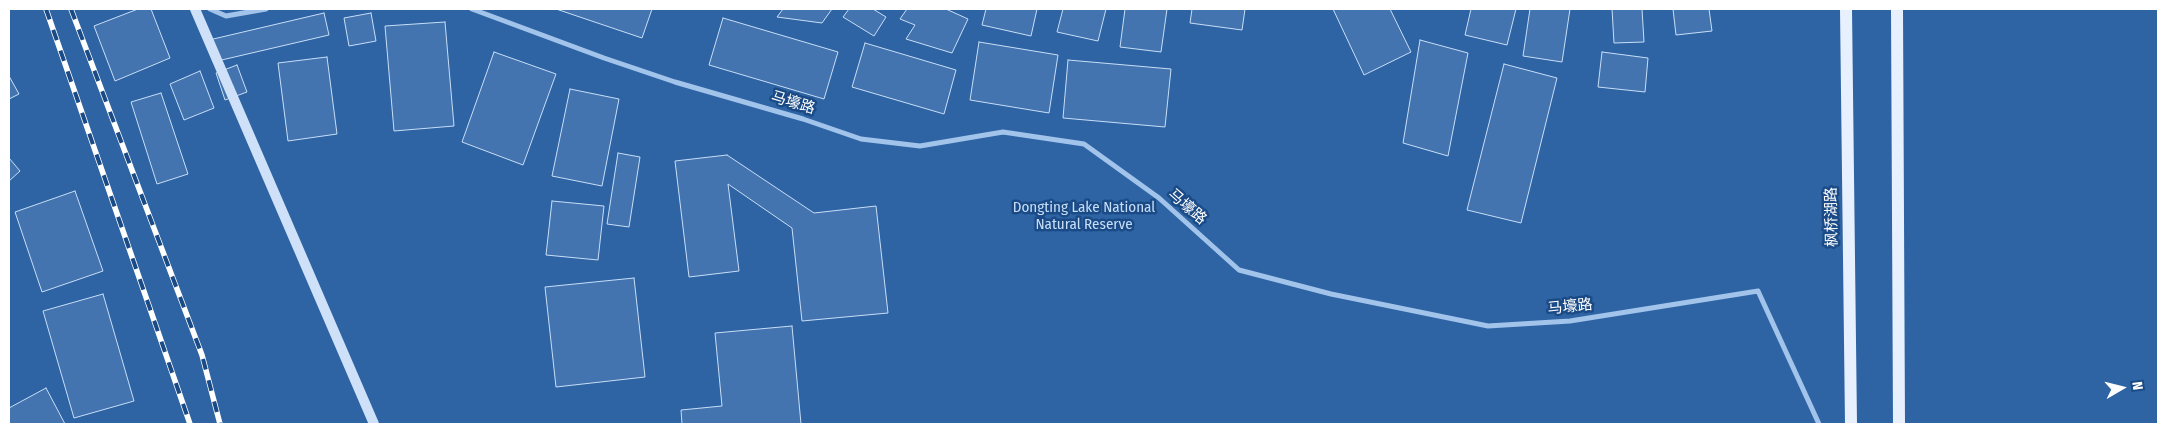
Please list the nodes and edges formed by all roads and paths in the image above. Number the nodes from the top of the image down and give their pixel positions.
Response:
1 (195, 9) edge
2 (210, 9) edge
3 (266, 9) edge
4 (472, 9) edge
5 (1846, 9) edge
6 (1897, 9) edge
7 (374, 424) edge
8 (1819, 424) edge
9 (1851, 424) edge
10 (1899, 424) edge

1 - 7 street
2 - 3 street
4 - 8 street, 马壕路
5 - 9 main road, 枫桥湖路
6 - 10 main road

